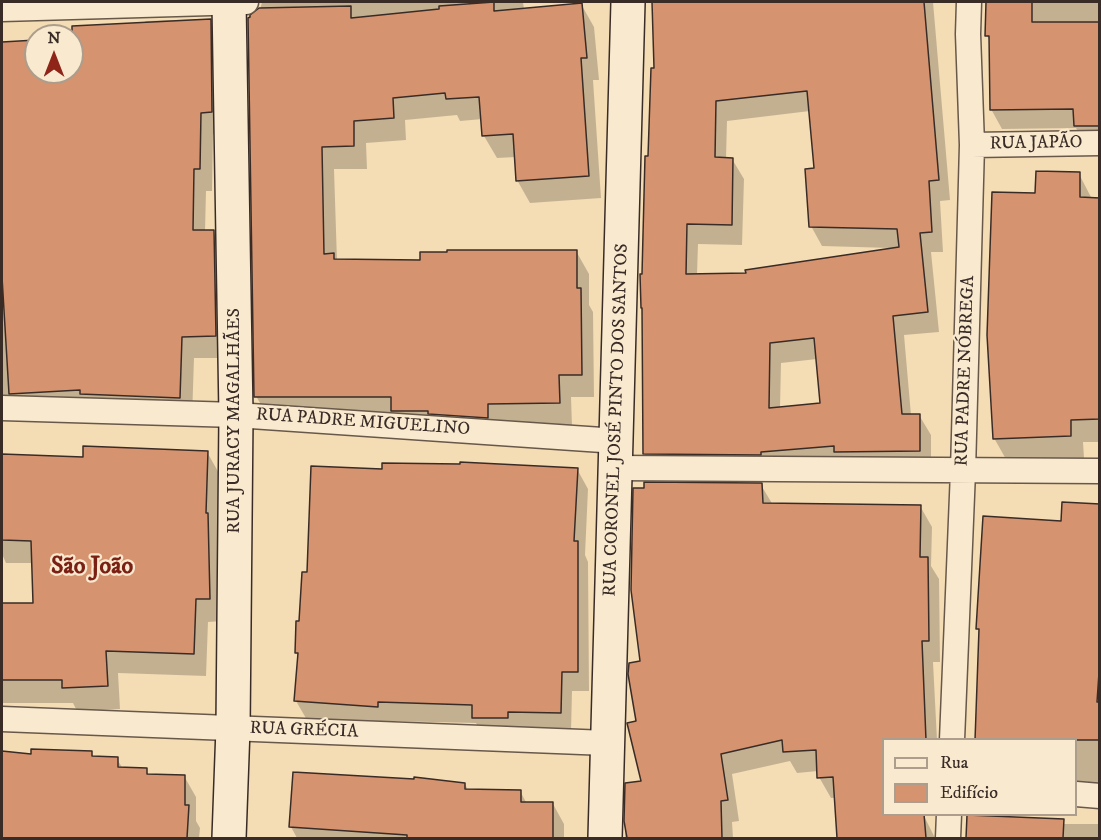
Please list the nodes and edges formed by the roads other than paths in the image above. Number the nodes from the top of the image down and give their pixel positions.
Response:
1 (235, 2) edge
2 (628, 2) edge
3 (969, 2) edge
4 (2, 9) edge
5 (1100, 143) edge
6 (972, 146) junction
7 (2, 408) edge
8 (236, 415) junction
9 (617, 454) junction
10 (963, 471) junction
11 (1100, 471) edge
12 (2, 719) edge
13 (233, 728) junction
14 (952, 738) edge
15 (607, 743) junction
16 (1077, 795) edge
17 (1100, 796) edge
18 (949, 816) edge
19 (229, 838) edge
20 (605, 838) edge
21 (948, 838) edge

1 - 4 street
1 - 8 street, RUA JURACY MAGALHÃES
2 - 9 street, RUA CORONEL JOSÉ PINTO DOS SANTOS
3 - 6 street, RUA PADRE NÓBREGA
5 - 6 street, RUA JAPÃO
6 - 10 street, RUA PADRE NÓBREGA
7 - 8 street, RUA PADRE MIGUELINO
8 - 9 street, RUA PADRE MIGUELINO
8 - 13 street, RUA JURACY MAGALHÃES
9 - 10 street, RUA PADRE MIGUELINO
9 - 15 street, RUA CORONEL JOSÉ PINTO DOS SANTOS
10 - 11 street, RUA PADRE MIGUELINO
10 - 14 street, RUA PADRE NÓBREGA
12 - 13 street, RUA GRÉCIA
13 - 15 street, RUA GRÉCIA
13 - 19 street, RUA JURACY MAGALHÃES
15 - 20 street, RUA CORONEL JOSÉ PINTO DOS SANTOS
16 - 17 street
18 - 21 street

